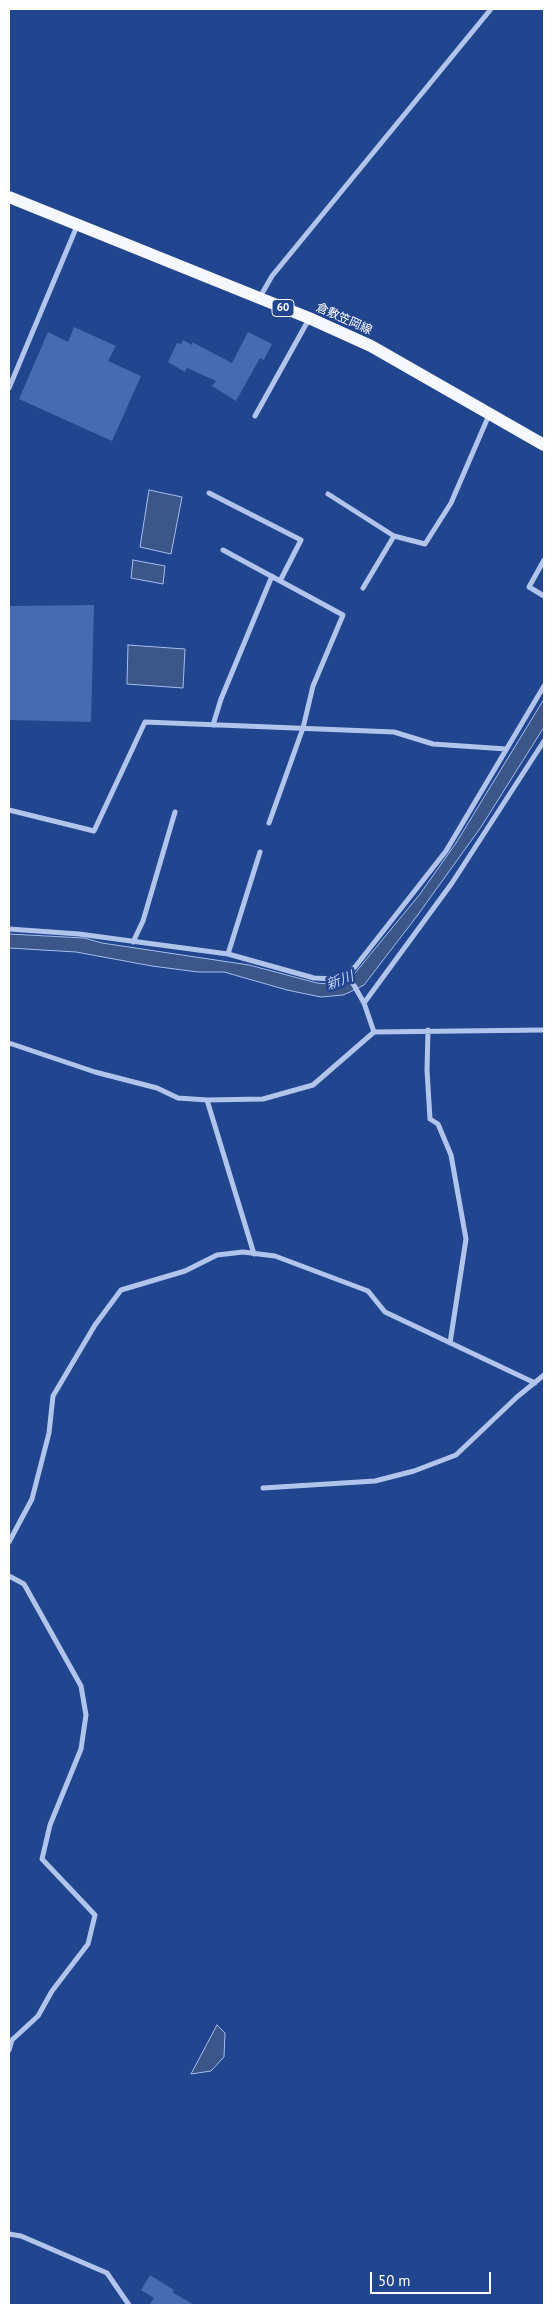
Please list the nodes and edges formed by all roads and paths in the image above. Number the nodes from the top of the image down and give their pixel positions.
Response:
1 (491, 9) edge
2 (9, 197) edge
3 (77, 225) junction
4 (259, 298) junction
5 (309, 318) junction
6 (9, 388) edge
7 (489, 414) junction
8 (254, 416) dead end
9 (544, 445) edge
10 (209, 493) dead end
11 (328, 494) dead end
12 (394, 536) junction
13 (223, 550) dead end
14 (544, 560) edge
15 (272, 576) junction
16 (280, 581) junction
17 (363, 588) dead end
18 (544, 596) edge
19 (544, 686) edge
20 (213, 725) junction
21 (304, 728) junction
22 (544, 741) edge
23 (506, 748) junction
24 (9, 810) edge
25 (175, 812) dead end
26 (269, 823) dead end
27 (260, 852) dead end
28 (9, 929) edge
29 (133, 942) junction
30 (228, 954) junction
31 (347, 973) junction
32 (364, 1003) junction
33 (428, 1030) junction
34 (544, 1030) edge
35 (374, 1032) junction
36 (9, 1043) edge
37 (207, 1100) junction
38 (254, 1254) junction
39 (450, 1343) junction
40 (544, 1375) edge
41 (535, 1383) junction
42 (263, 1488) dead end
43 (9, 1542) edge
44 (9, 1576) edge
45 (9, 2050) edge
46 (9, 2234) edge
47 (129, 2305) edge

1 - 4 street
2 - 3 main road, 倉敷笠岡線 / 60
3 - 4 main road, 倉敷笠岡線 / 60
3 - 6 street
4 - 5 main road, 倉敷笠岡線 / 60
5 - 7 main road, 倉敷笠岡線 / 60
5 - 8 street
7 - 9 main road, 倉敷笠岡線 / 60
7 - 12 street
10 - 16 street
11 - 12 street
12 - 17 street
13 - 15 street
14 - 18 street
15 - 16 street
15 - 20 street
16 - 21 street
19 - 23 street
20 - 21 street
20 - 24 street
21 - 23 street
21 - 26 street
22 - 32 street
23 - 31 street
25 - 29 street
27 - 30 street
28 - 29 street
29 - 30 street
30 - 31 street
31 - 32 street
32 - 35 street
33 - 34 street
33 - 35 street
33 - 39 street
35 - 37 street
36 - 37 street
37 - 38 street
38 - 39 street
38 - 43 street
39 - 41 street
40 - 41 street
41 - 42 street
44 - 45 street
46 - 47 street

